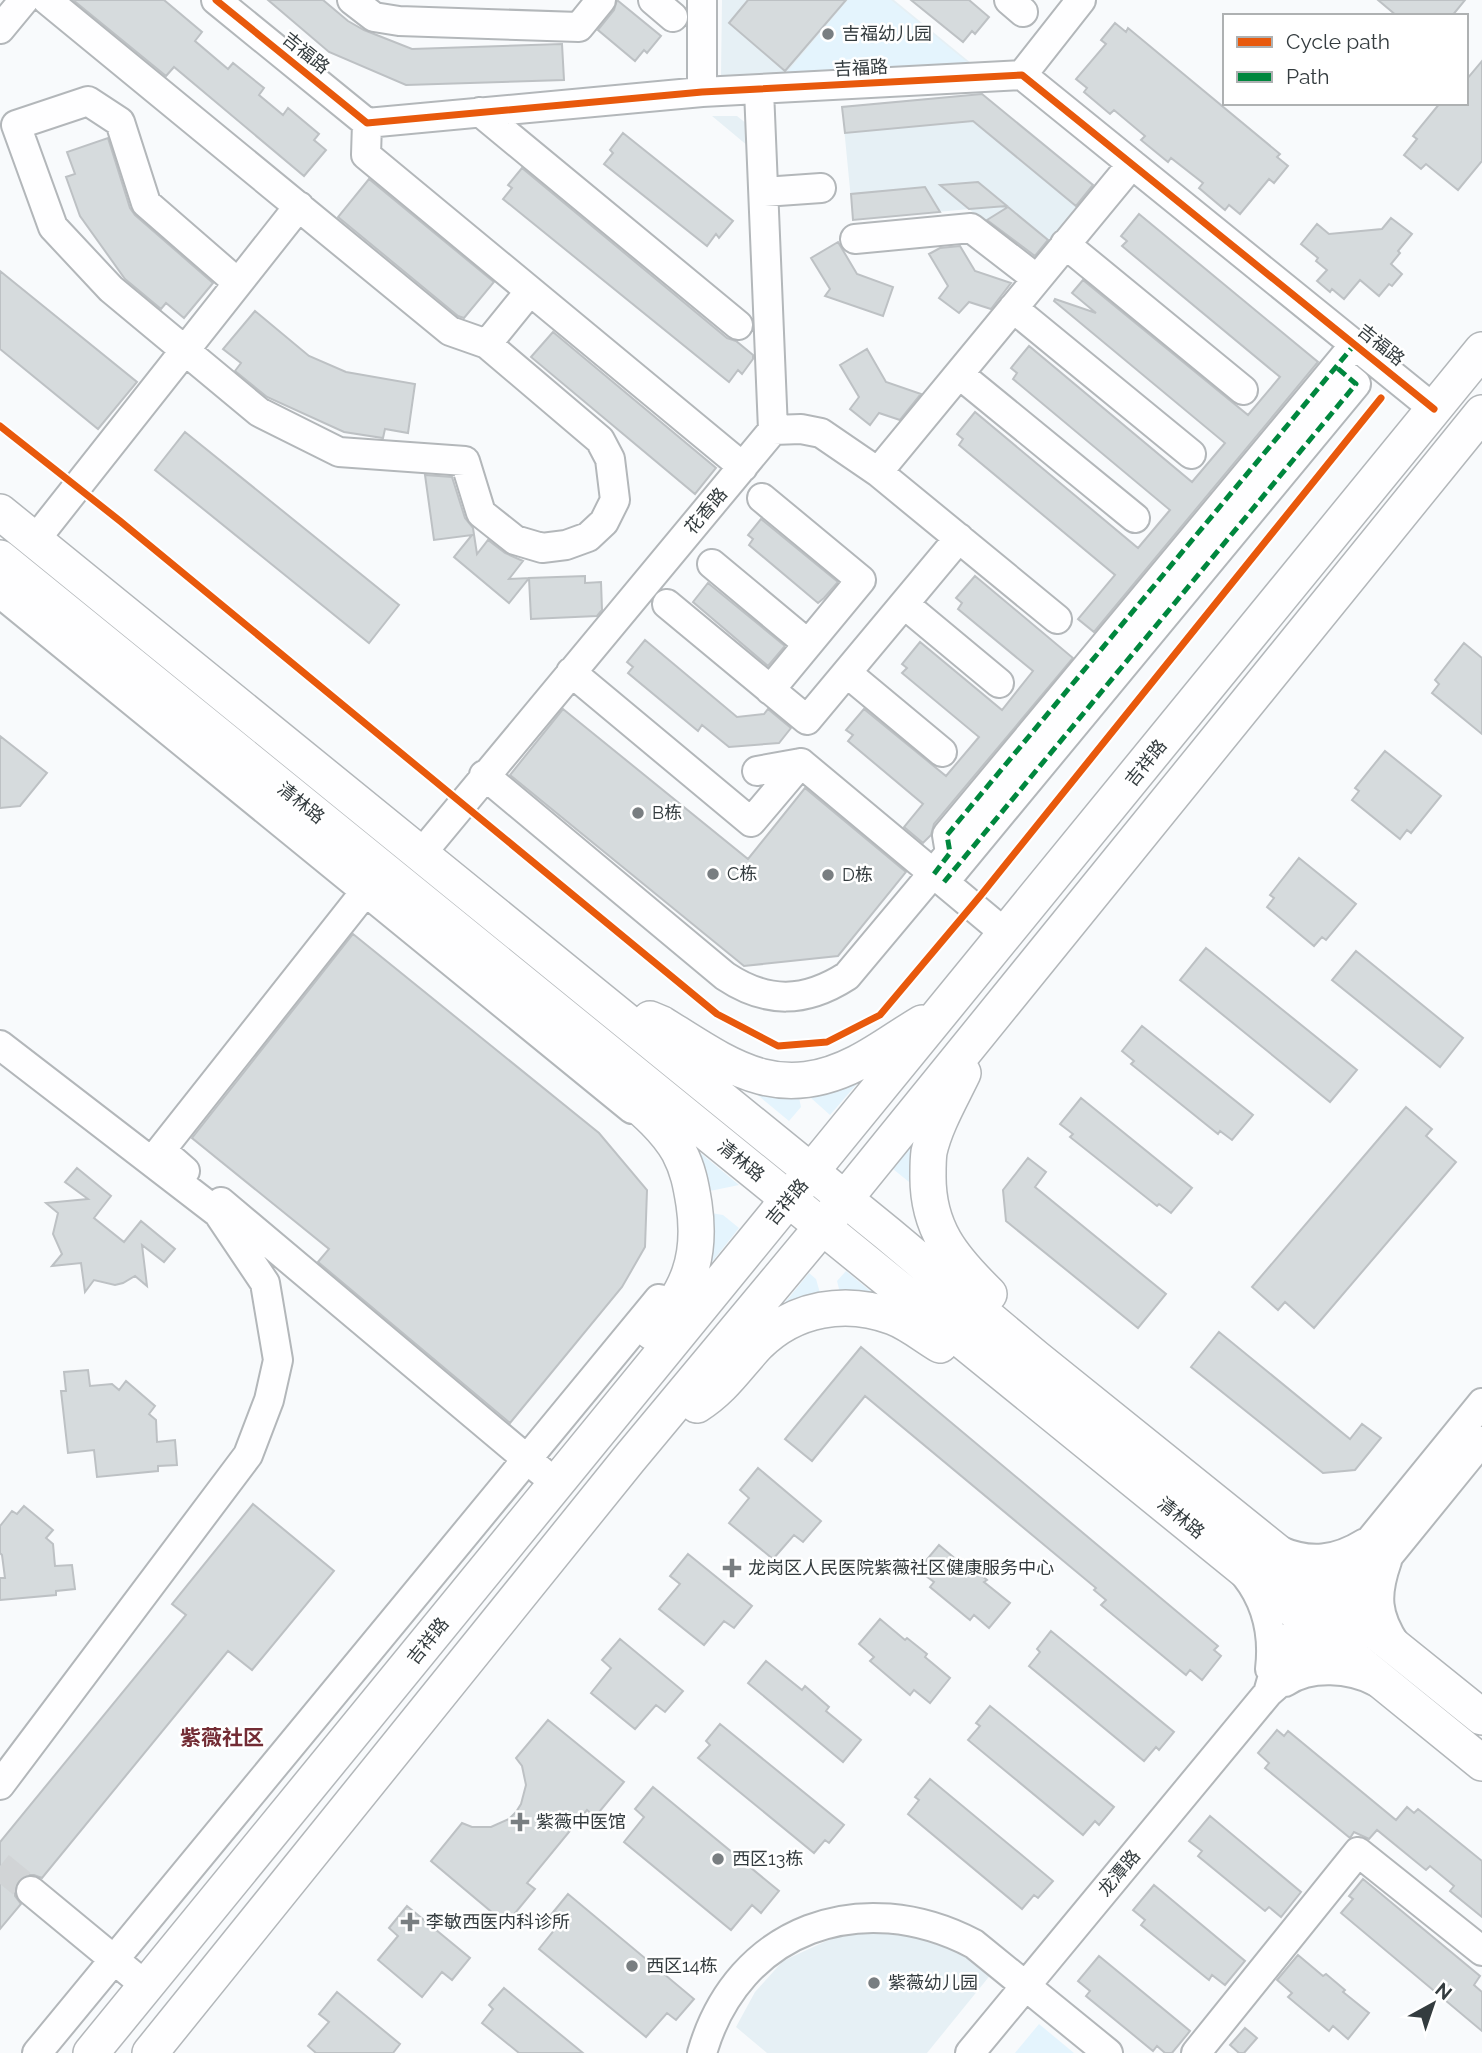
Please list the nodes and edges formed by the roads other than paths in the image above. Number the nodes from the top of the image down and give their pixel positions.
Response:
1 (24, 0) edge
2 (47, 0) edge
3 (216, 0) edge
4 (352, 0) edge
5 (601, 0) edge
6 (702, 0) edge
7 (1081, 0) edge
8 (408, 10) edge
9 (0, 29) edge
10 (1022, 75) junction
11 (760, 90) junction
12 (702, 92) junction
13 (480, 112) junction
14 (8, 118) edge
15 (367, 123) junction
16 (1132, 164) junction
17 (821, 188) dead end
18 (764, 192) junction
19 (299, 206) junction
20 (855, 239) dead end
21 (1065, 244) junction
22 (1037, 279) junction
23 (238, 283) junction
24 (530, 291) junction
25 (1013, 308) junction
26 (738, 324) dead end
27 (487, 344) junction
28 (1355, 344) junction
29 (1482, 351) edge
30 (184, 352) junction
31 (959, 374) junction
32 (1243, 390) dead end
33 (1434, 409) junction
34 (1482, 413) edge
35 (773, 430) junction
36 (1191, 454) dead end
37 (743, 467) junction
38 (878, 472) junction
39 (762, 498) dead end
40 (0, 512) edge
41 (1135, 518) dead end
42 (959, 538) junction
43 (35, 540) junction
44 (0, 558) edge
45 (712, 564) dead end
46 (0, 593) edge
47 (667, 604) dead end
48 (904, 604) junction
49 (1058, 619) dead end
50 (808, 644) junction
51 (571, 672) junction
52 (847, 673) junction
53 (999, 683) dead end
54 (770, 690) junction
55 (613, 707) junction
56 (660, 729) dead end
57 (942, 752) dead end
58 (801, 763) junction
59 (757, 771) dead end
60 (484, 775) junction
61 (421, 854) junction
62 (939, 878) junction
63 (374, 880) junction
64 (1006, 934) junction
65 (487, 954) junction
66 (556, 964) junction
67 (610, 1008) junction
68 (944, 1011) junction
69 (585, 1034) junction
70 (975, 1036) junction
71 (0, 1045) edge
72 (812, 1172) junction
73 (789, 1199) junction
74 (845, 1199) junction
75 (822, 1227) junction
76 (1026, 1371) junction
77 (627, 1397) junction
78 (1482, 1403) edge
79 (662, 1420) junction
80 (1482, 1441) edge
81 (527, 1460) junction
82 (556, 1484) junction
83 (1275, 1548) junction
84 (1380, 1548) junction
85 (1236, 1563) junction
86 (1338, 1599) junction
87 (1315, 1627) junction
88 (1400, 1650) junction
89 (1392, 1690) junction
90 (1268, 1693) junction
91 (1482, 1717) edge
92 (1482, 1763) edge
93 (0, 1785) edge
94 (31, 1891) tunnel mouth
95 (1482, 1951) edge
96 (114, 1960) junction
97 (1026, 1985) junction
98 (146, 1986) junction
99 (37, 2053) edge
100 (91, 2053) edge
101 (150, 2053) edge
102 (702, 2053) edge
103 (970, 2053) edge
104 (1108, 2053) edge
105 (1196, 2053) edge

1 - 9 street
2 - 19 street
3 - 15 street, 吉福路
4 - 8 street
5 - 8 street
6 - 12 street
7 - 10 street
10 - 11 street, 吉福路
10 - 16 street, 吉福路
11 - 12 street, 吉福路
11 - 18 street
12 - 13 street, 吉福路
13 - 15 street, 吉福路
13 - 26 street
14 - 23 street
14 - 30 street
15 - 24 street
16 - 21 street
16 - 28 street, 吉福路
17 - 18 street
18 - 35 street
19 - 23 street
19 - 27 street
20 - 22 street
21 - 22 street
21 - 32 street
22 - 25 street
23 - 30 street
24 - 27 street
24 - 37 street
25 - 31 street
25 - 36 street
27 - 30 street
28 - 33 street, 吉福路
28 - 62 street
29 - 33 main road, 吉祥路
30 - 43 street
31 - 38 street
31 - 41 street
33 - 64 main road, 吉祥路
34 - 70 main road
35 - 37 street, 花香路
35 - 38 street
37 - 51 street, 花香路
38 - 42 street
39 - 50 street
40 - 43 main road, 清林路
42 - 48 street
42 - 49 street
43 - 61 main road, 清林路
44 - 63 main road, 清林路
45 - 50 street
46 - 63 street
47 - 54 street
48 - 52 street
48 - 53 street
50 - 54 street
51 - 55 street
51 - 60 street, 花香路
52 - 54 street
52 - 57 street
55 - 56 street
55 - 58 street
58 - 59 street
58 - 62 street
60 - 61 street, 花香路
60 - 62 street
61 - 66 main road, 清林路
62 - 64 street
63 - 65 main road, 清林路
63 - 81 street
63 - 81 street
64 - 68 main road, 吉祥路
65 - 66 main road
65 - 69 main road, 清林路
66 - 67 main road, 清林路
67 - 68 main road
67 - 72 main road, 清林路
68 - 72 main road, 吉祥路
69 - 73 main road, 清林路
69 - 77 main road
70 - 74 main road
70 - 76 main road
71 - 93 street
72 - 73 main road, 吉祥路
72 - 74 main road, 清林路
73 - 75 main road, 清林路
73 - 77 main road, 吉祥路
74 - 75 main road
74 - 76 main road, 清林路
75 - 76 main road, 清林路
75 - 79 main road
76 - 79 main road
76 - 83 main road, 清林路
76 - 85 main road, 清林路
77 - 82 main road, 吉祥路
78 - 84 street, 龙潭路
79 - 101 main road
80 - 84 street, 龙潭路
81 - 82 street
81 - 96 street
82 - 98 main road, 吉祥路
83 - 84 street
83 - 86 main road, 清林路
84 - 86 street, 龙潭路
84 - 88 street
85 - 87 main road, 清林路
85 - 90 street
86 - 87 street, 龙潭路
86 - 88 main road, 清林路
87 - 89 main road, 清林路
87 - 90 street, 龙潭路
88 - 91 main road, 清林路
89 - 90 street
89 - 92 main road, 清林路
90 - 97 street, 龙潭路
94 - 96 street
95 - 105 street
96 - 98 street
96 - 99 street
97 - 102 street
97 - 103 street, 龙潭路
97 - 104 street
98 - 100 main road, 吉祥路

